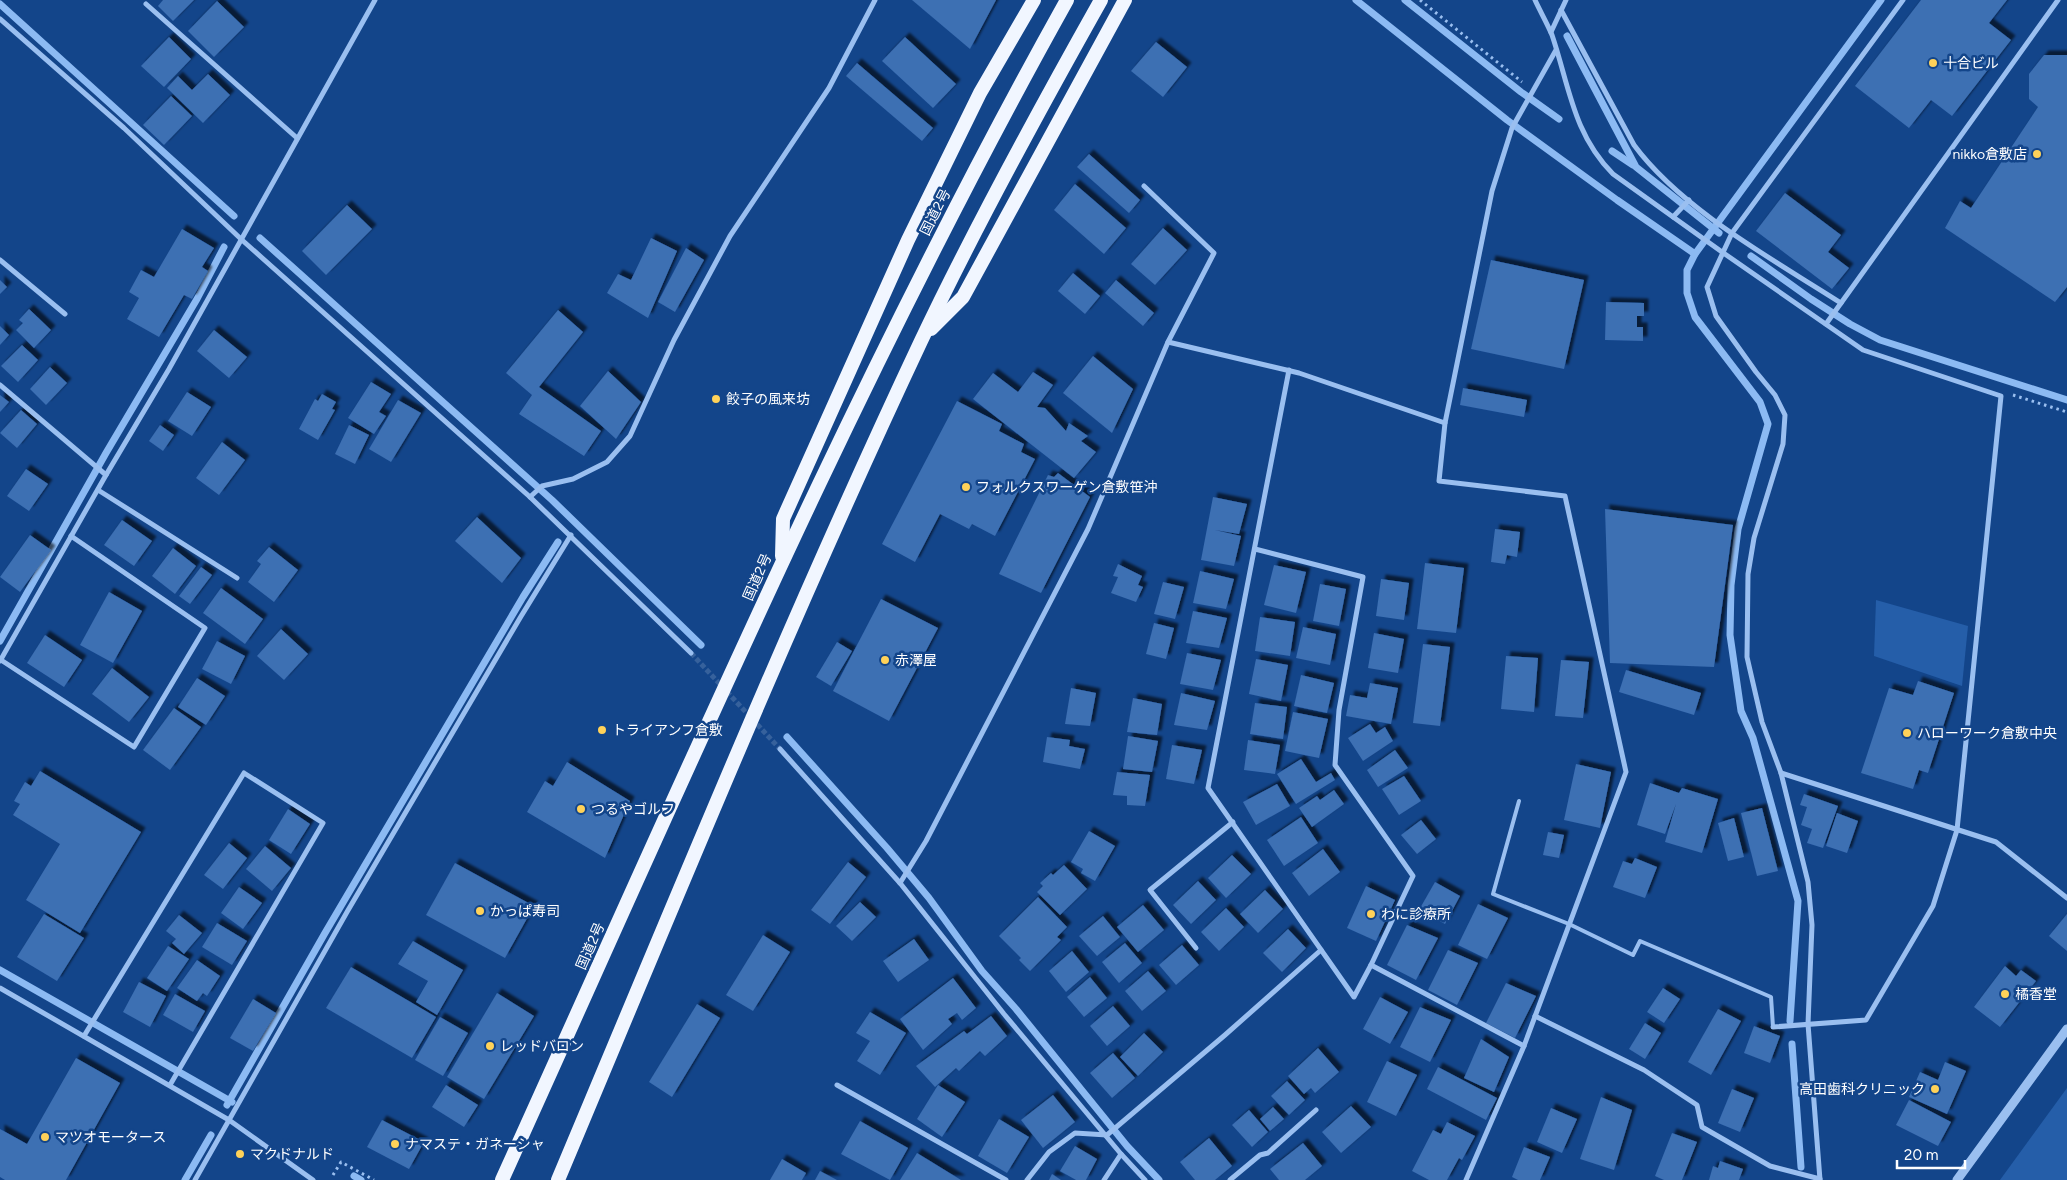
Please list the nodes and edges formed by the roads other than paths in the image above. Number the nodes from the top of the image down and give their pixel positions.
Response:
1 (375, 0) edge
2 (874, 0) edge
3 (1034, 0) edge
4 (1067, 0) edge
5 (1101, 0) edge
6 (1125, 0) edge
7 (1535, 0) edge
8 (1566, 0) edge
9 (1903, 0) edge
10 (2058, 0) edge
11 (146, 4) dead end
12 (1561, 10) junction
13 (0, 18) edge
14 (1551, 32) junction
15 (1556, 50) junction
16 (297, 138) junction
17 (1144, 186) dead end
18 (1688, 202) junction
19 (1673, 217) junction
20 (1732, 234) junction
21 (242, 240) junction
22 (1722, 252) junction
23 (0, 260) edge
24 (1842, 303) junction
25 (66, 314) dead end
26 (1826, 324) junction
27 (922, 339) junction
28 (1168, 342) junction
29 (1289, 370) junction
30 (0, 385) edge
31 (1445, 424) junction
32 (103, 473) junction
33 (98, 490) junction
34 (532, 495) junction
35 (71, 536) junction
36 (571, 536) junction
37 (1255, 549) junction
38 (781, 562) junction
39 (237, 578) dead end
40 (691, 653) tunnel mouth
41 (0, 660) edge
42 (780, 749) tunnel mouth
43 (1782, 774) junction
44 (1519, 801) dead end
45 (1232, 822) junction
46 (1957, 830) junction
47 (900, 883) junction
48 (2067, 898) edge
49 (1569, 924) junction
50 (1196, 948) dead end
51 (1321, 950) junction
52 (1371, 964) junction
53 (0, 988) edge
54 (1535, 1016) junction
55 (1808, 1024) junction
56 (1773, 1027) joint
57 (2067, 1030) edge
58 (84, 1036) junction
59 (1524, 1046) junction
60 (170, 1085) junction
61 (837, 1085) dead end
62 (1316, 1110) dead end
63 (229, 1120) junction
64 (1108, 1134) junction
65 (1121, 1154) junction
66 (1820, 1179) edge
67 (195, 1180) edge
68 (313, 1180) edge
69 (502, 1180) edge
70 (558, 1180) edge
71 (1006, 1180) edge
72 (1027, 1180) edge
73 (1104, 1180) edge
74 (1145, 1180) edge
75 (1230, 1180) edge
76 (1466, 1180) edge
77 (1957, 1180) edge

1 - 16 street
2 - 34 street
3 - 38 highway
4 - 38 highway, 国道2号
5 - 27 highway
6 - 27 highway
7 - 14 street
8 - 12 street
9 - 20 street
10 - 24 street
11 - 16 street
12 - 14 street
12 - 18 street
13 - 21 street
14 - 15 street
15 - 19 street
15 - 31 street
16 - 21 street
17 - 28 street
18 - 19 street
18 - 20 street
19 - 22 street
20 - 22 street
20 - 24 street
21 - 32 street
21 - 34 street
22 - 26 street
22 - 43 street
23 - 25 street
24 - 26 street
26 - 46 street
27 - 70 highway
28 - 29 street
28 - 47 street
29 - 31 street
29 - 37 street
30 - 32 street
31 - 49 street
32 - 33 street
33 - 35 street
33 - 39 street
34 - 36 street
35 - 41 street
35 - 41 street
36 - 40 street
36 - 63 street
37 - 45 street
37 - 52 street
38 - 69 highway, 国道2号
42 - 47 street
43 - 46 street
43 - 55 street
44 - 49 lane
45 - 50 street
45 - 51 street
46 - 48 street
46 - 55 street
47 - 64 street
49 - 54 street
49 - 56 lane
51 - 52 street
51 - 64 street
52 - 59 street
53 - 58 street
54 - 59 street
54 - 66 street
55 - 56 street
55 - 66 street
57 - 77 street
58 - 60 street
58 - 60 street
59 - 76 street
60 - 63 street
61 - 71 street
62 - 75 street
63 - 67 street
63 - 68 street
64 - 65 street
64 - 72 street
65 - 73 street
65 - 74 street

